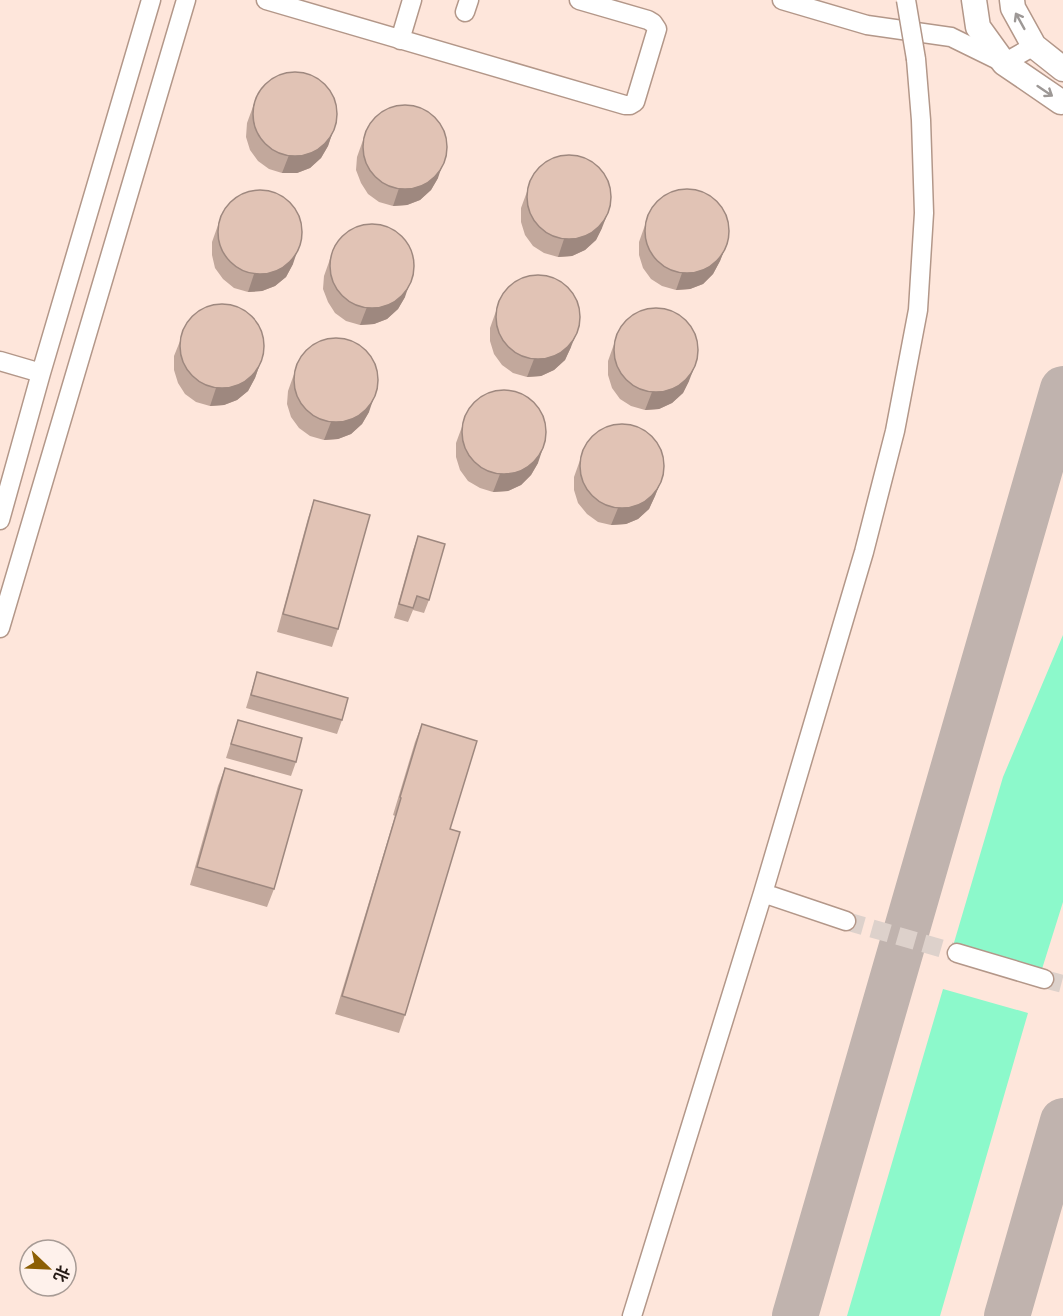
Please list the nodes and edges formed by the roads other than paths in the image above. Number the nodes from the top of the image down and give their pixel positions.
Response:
1 (151, 0) edge
2 (186, 0) edge
3 (266, 0) edge
4 (412, 0) edge
5 (579, 0) edge
6 (782, 0) edge
7 (906, 0) edge
8 (974, 0) edge
9 (1012, 0) edge
10 (400, 40) junction
11 (1034, 46) junction
12 (1004, 63) junction
13 (1063, 69) edge
14 (1061, 102) dead end
15 (0, 361) edge
16 (41, 373) junction
17 (0, 520) edge
18 (0, 628) edge
19 (764, 893) junction
20 (846, 921) tunnel mouth
21 (957, 953) tunnel mouth
22 (1044, 979) tunnel mouth
23 (632, 1316) edge

1 - 16 lane
2 - 18 lane
3 - 10 lane
4 - 10 lane
5 - 10 lane
6 - 12 lane
7 - 19 lane, bridge
8 - 12 main road
11 -> 9 main road
11 - 12 lane
11 - 13 main road
12 -> 14 main road
15 - 16 lane
16 - 17 lane
19 - 20 lane
19 - 23 lane
21 - 22 lane

